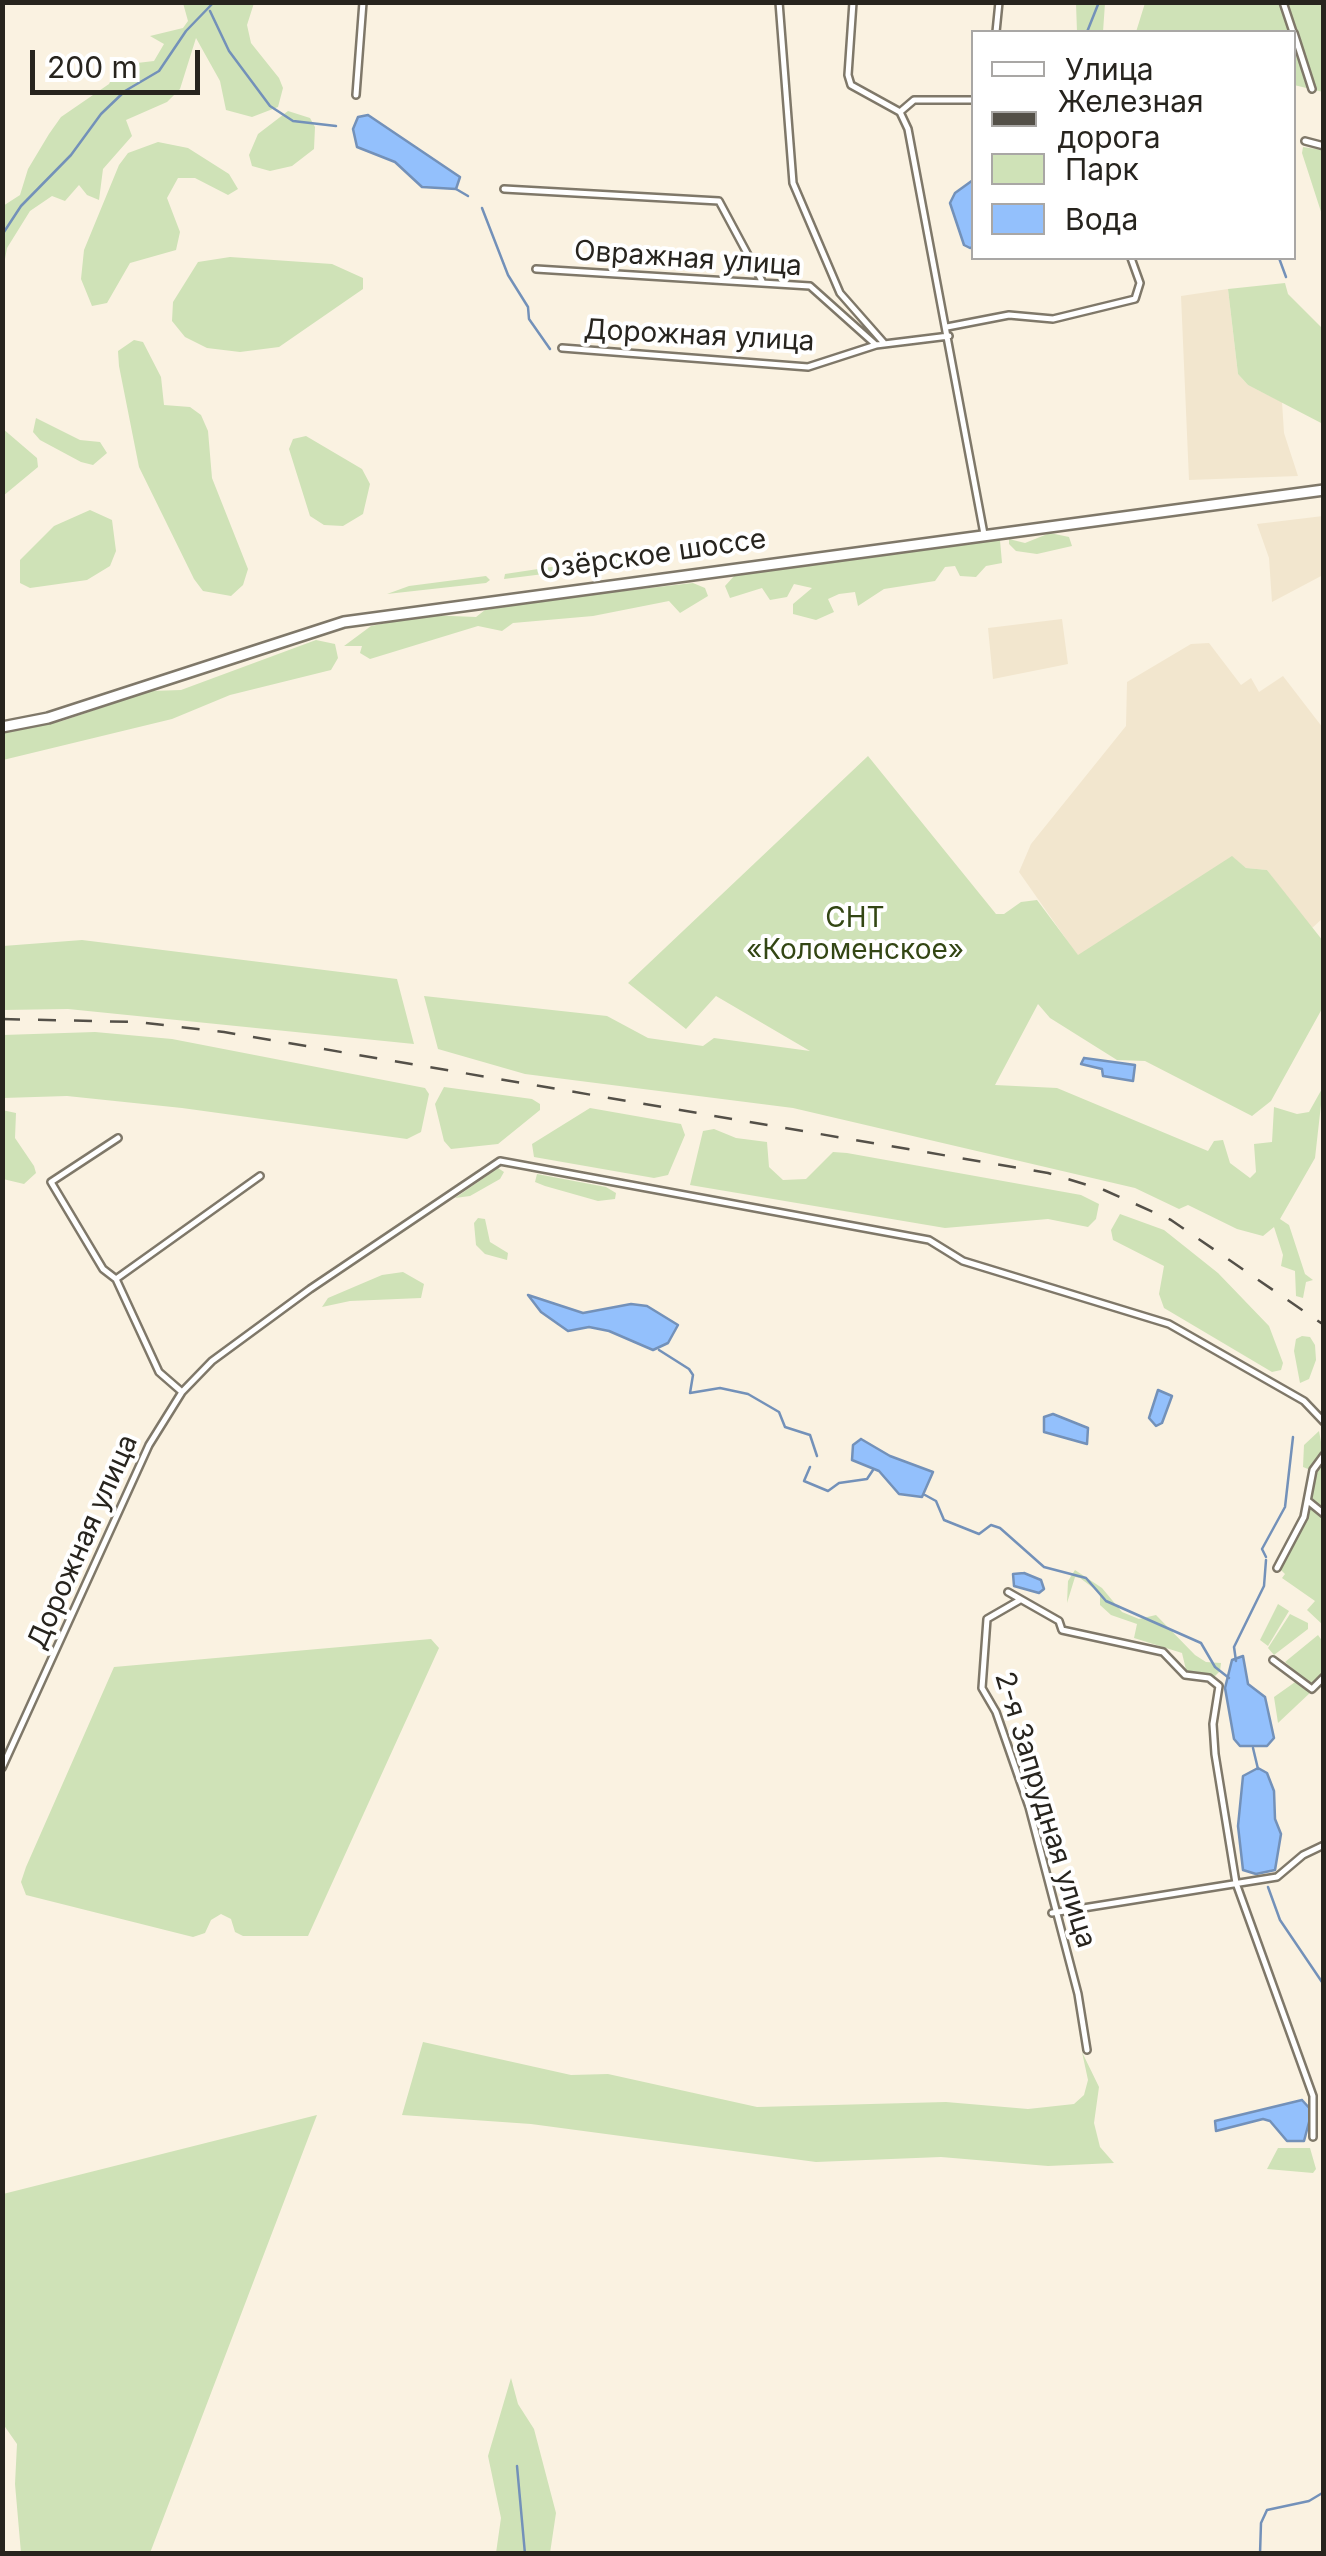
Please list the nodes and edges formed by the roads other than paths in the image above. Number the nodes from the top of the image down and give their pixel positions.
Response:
1 (362, 2) edge
2 (779, 2) edge
3 (853, 2) edge
4 (999, 2) edge
5 (1283, 2) edge
6 (996, 30) edge
7 (1292, 30) edge
8 (1296, 42) edge
9 (1312, 88) dead end
10 (356, 95) dead end
11 (971, 100) edge
12 (900, 112) junction
13 (1305, 141) dead end
14 (1324, 146) edge
15 (504, 189) dead end
16 (1132, 260) edge
17 (536, 269) dead end
18 (762, 282) junction
19 (947, 327) junction
20 (948, 336) junction
21 (884, 343) junction
22 (876, 345) junction
23 (562, 348) dead end
24 (1324, 490) edge
25 (984, 534) junction
26 (2, 727) edge
27 (118, 1138) dead end
28 (260, 1176) dead end
29 (116, 1278) junction
30 (182, 1392) junction
31 (1324, 1422) edge
32 (1324, 1455) edge
33 (1308, 1501) junction
34 (1324, 1514) edge
35 (1277, 1568) dead end
36 (1008, 1592) dead end
37 (1020, 1600) junction
38 (1273, 1660) dead end
39 (1324, 1677) edge
40 (2, 1768) edge
41 (1324, 1845) edge
42 (1236, 1883) junction
43 (1055, 1912) junction
44 (1087, 2050) dead end
45 (1313, 2137) dead end

1 - 10 street
2 - 21 street
3 - 12 street
4 - 6 street
5 - 7 street
8 - 9 street
11 - 12 street
12 - 19 street
13 - 14 street
15 - 18 street
16 - 19 street
17 - 18 street, Овражная улица
18 - 22 street, Овражная улица
19 - 20 street
20 - 21 street, Дорожная улица
20 - 25 street
21 - 22 street, Дорожная улица
22 - 23 street, Дорожная улица
24 - 25 main road, Озёрское шоссе
25 - 26 main road, Озёрское шоссе
27 - 29 street
28 - 29 street
29 - 30 street
30 - 31 street, Дорожная улица
30 - 40 street, Дорожная улица
32 - 33 street
33 - 34 street
33 - 35 street
36 - 37 street
37 - 42 street
37 - 43 street, 2-я Запрудная улица
38 - 39 street
41 - 42 street
42 - 43 street
42 - 45 street
43 - 44 street, 2-я Запрудная улица

